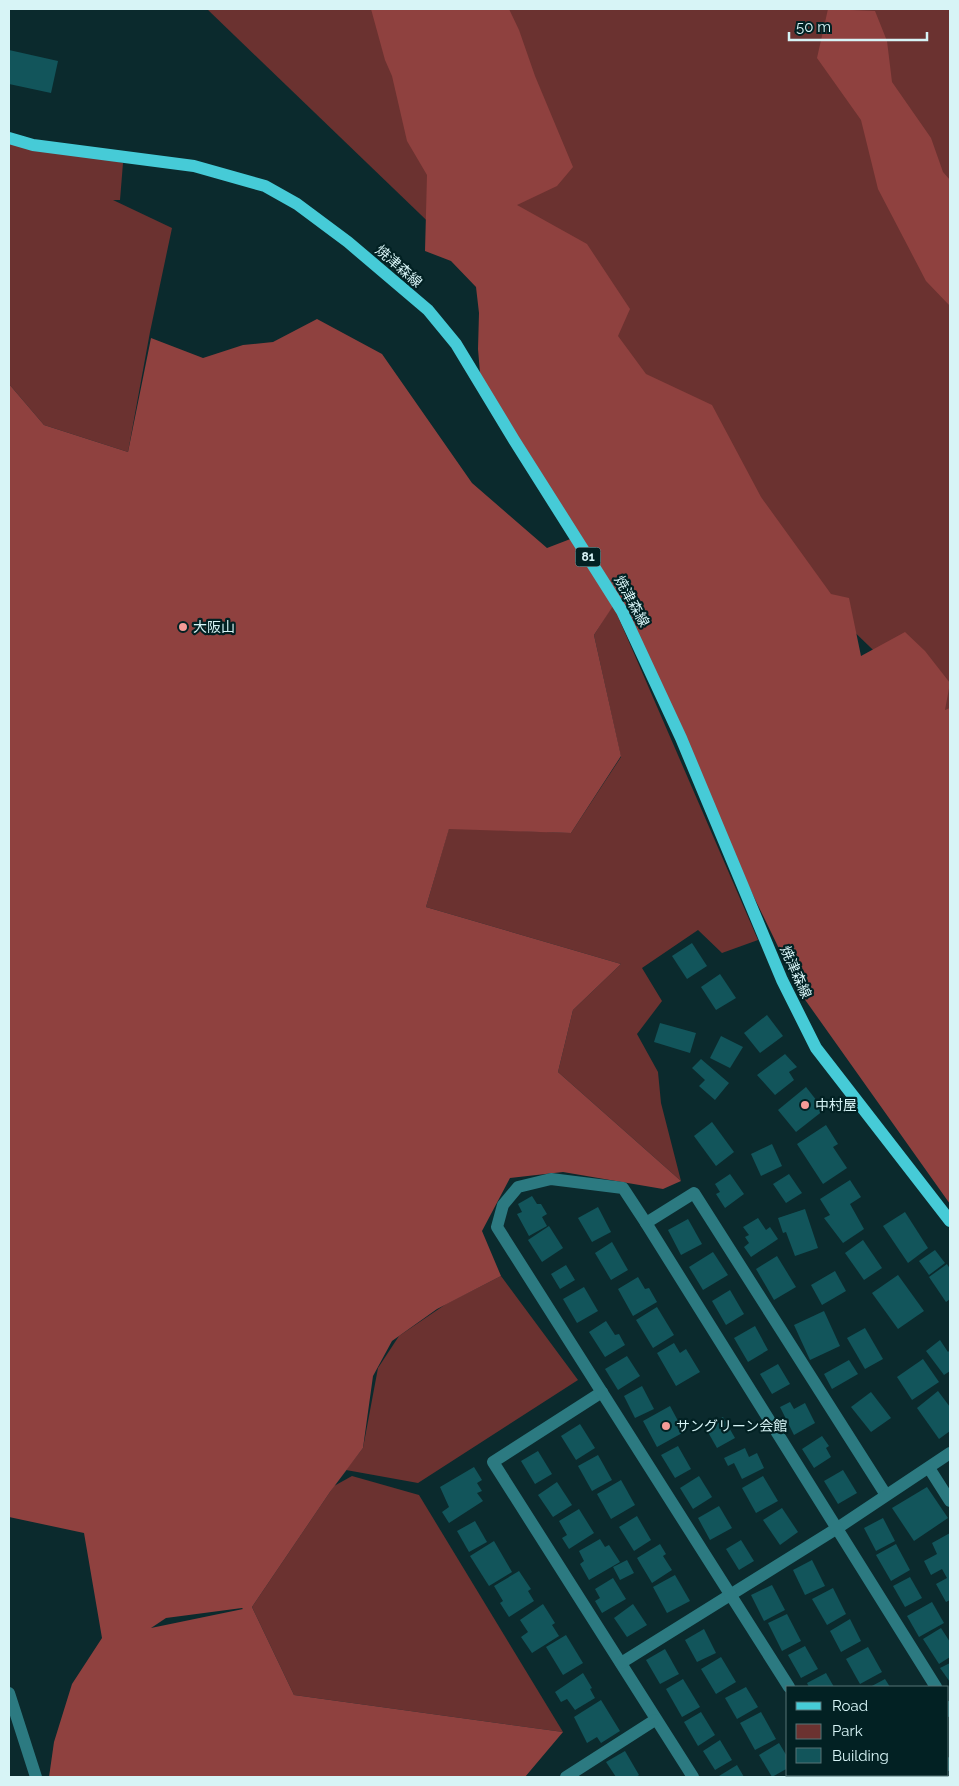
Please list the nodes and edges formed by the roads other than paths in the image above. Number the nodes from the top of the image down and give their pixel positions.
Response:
1 (9, 138) edge
2 (950, 1221) edge
3 (646, 1223) junction
4 (602, 1392) junction
5 (950, 1453) edge
6 (929, 1468) junction
7 (886, 1495) junction
8 (950, 1501) edge
9 (836, 1529) junction
10 (731, 1596) junction
11 (622, 1663) junction
12 (788, 1686) edge
13 (935, 1686) edge
14 (9, 1693) edge
15 (655, 1720) junction
16 (36, 1777) edge
17 (566, 1777) edge
18 (693, 1777) edge

1 - 2 main road, 焼津森線 / 81
3 - 4 street
3 - 7 street
3 - 9 street
4 - 10 street
4 - 11 street
5 - 6 street
6 - 7 street
6 - 8 street
7 - 9 street
9 - 10 street
9 - 13 street
10 - 11 street
10 - 12 street
11 - 15 street
14 - 16 street
15 - 17 street
15 - 18 street

